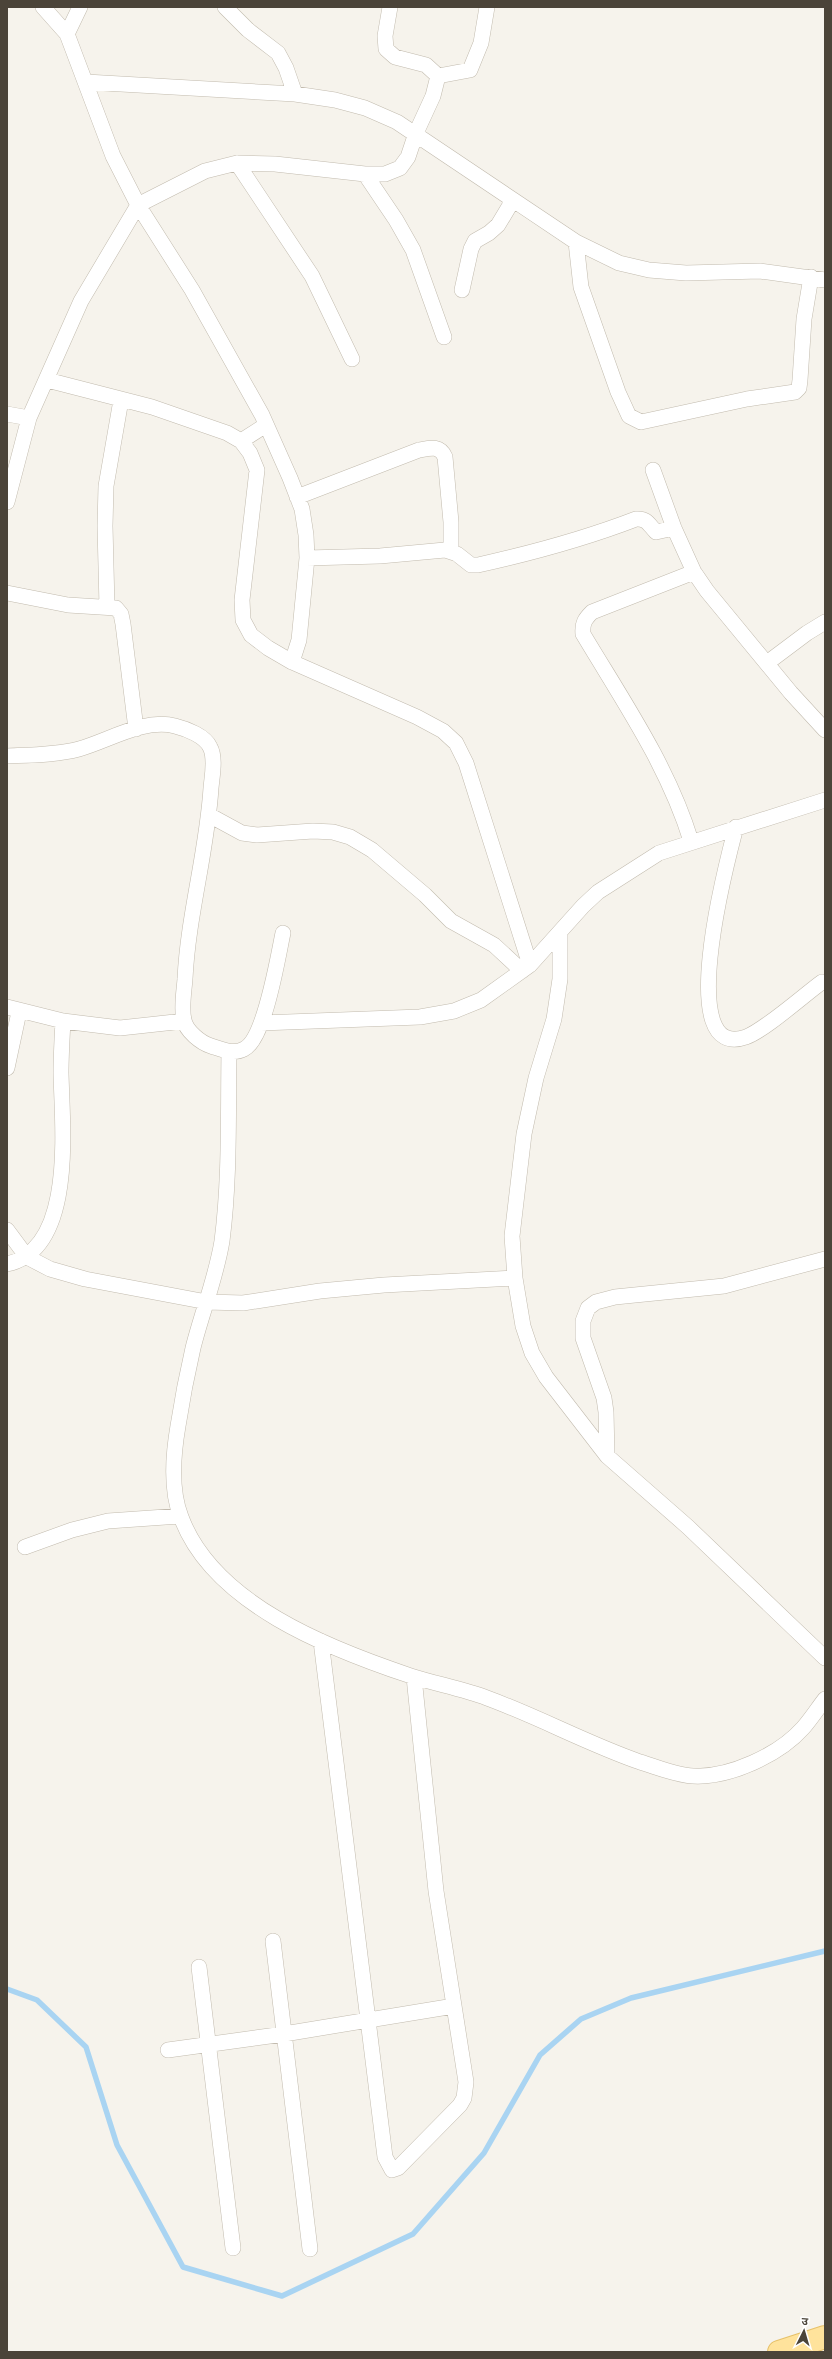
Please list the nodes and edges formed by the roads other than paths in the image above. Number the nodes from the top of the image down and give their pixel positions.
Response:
1 (42, 7) edge
2 (80, 7) edge
3 (225, 7) edge
4 (390, 7) edge
5 (487, 7) edge
6 (67, 34) junction
7 (438, 76) junction
8 (86, 82) junction
9 (294, 94) junction
10 (416, 133) junction
11 (237, 163) junction
12 (365, 174) junction
13 (513, 200) junction
14 (138, 205) junction
15 (576, 242) junction
16 (818, 279) edge
17 (462, 290) dead end
18 (444, 336) dead end
19 (352, 359) dead end
20 (47, 380) junction
21 (122, 400) junction
22 (7, 414) edge
23 (29, 418) junction
24 (254, 432) junction
25 (653, 470) dead end
26 (297, 497) junction
27 (7, 502) edge
28 (674, 528) junction
29 (451, 551) junction
30 (307, 558) junction
31 (694, 572) junction
32 (7, 593) edge
33 (107, 607) junction
34 (825, 622) edge
35 (295, 652) junction
36 (767, 663) junction
37 (136, 729) junction
38 (825, 730) edge
39 (7, 756) edge
40 (825, 800) edge
41 (209, 815) junction
42 (736, 827) junction
43 (692, 842) junction
44 (560, 933) junction
45 (283, 934) dead end
46 (526, 968) junction
47 (822, 982) dead end
48 (13, 1010) edge
49 (63, 1021) junction
50 (184, 1021) junction
51 (261, 1023) junction
52 (229, 1052) junction
53 (7, 1068) edge
54 (7, 1230) edge
55 (27, 1257) junction
56 (825, 1259) edge
57 (7, 1264) edge
58 (515, 1278) junction
59 (207, 1302) junction
60 (607, 1456) junction
61 (180, 1516) junction
62 (25, 1547) dead end
63 (321, 1641) junction
64 (825, 1658) edge
65 (414, 1676) junction
66 (825, 1699) edge
67 (273, 1941) dead end
68 (200, 1967) dead end
69 (454, 2006) junction
70 (368, 2020) junction
71 (284, 2034) junction
72 (209, 2044) junction
73 (168, 2050) dead end
74 (233, 2248) dead end
75 (310, 2249) dead end
76 (825, 2336) edge
77 (779, 2352) edge

1 - 6 street
2 - 6 street
3 - 9 street
4 - 7 street
5 - 7 street
6 - 8 street
7 - 10 street
8 - 9 street
8 - 14 street
9 - 10 street
10 - 12 street
10 - 13 street
11 - 12 street
11 - 14 street
11 - 19 street
12 - 18 street
13 - 15 street
13 - 17 street
14 - 20 street
14 - 24 street
15 - 16 street
15 - 16 street
20 - 21 street
20 - 23 street
21 - 24 street
21 - 33 street
22 - 23 street
23 - 27 street
24 - 26 street
24 - 35 street
25 - 28 street
26 - 29 street
26 - 30 street
28 - 29 street
28 - 31 street
29 - 30 street
30 - 35 street
31 - 36 street
31 - 43 street
32 - 33 street
33 - 37 street
34 - 36 street
35 - 46 street
36 - 38 street
37 - 39 street
37 - 41 street
40 - 42 street
41 - 46 street
41 - 50 street
42 - 43 street
42 - 47 street
43 - 44 street
44 - 46 street
44 - 58 street
45 - 51 street
46 - 51 street
48 - 49 street
48 - 53 street
49 - 50 street
49 - 55 street
50 - 52 street
51 - 52 street
52 - 59 street
54 - 55 street
55 - 57 street
55 - 59 street
56 - 60 street
58 - 59 street
58 - 60 street
59 - 61 street
60 - 64 street
61 - 62 street
61 - 63 street
63 - 65 street
63 - 70 street
65 - 66 street
65 - 69 street
67 - 71 street
68 - 72 street
69 - 70 street
69 - 70 street
70 - 71 street
71 - 72 street
71 - 75 street
72 - 73 street
72 - 74 street
76 - 77 main road

